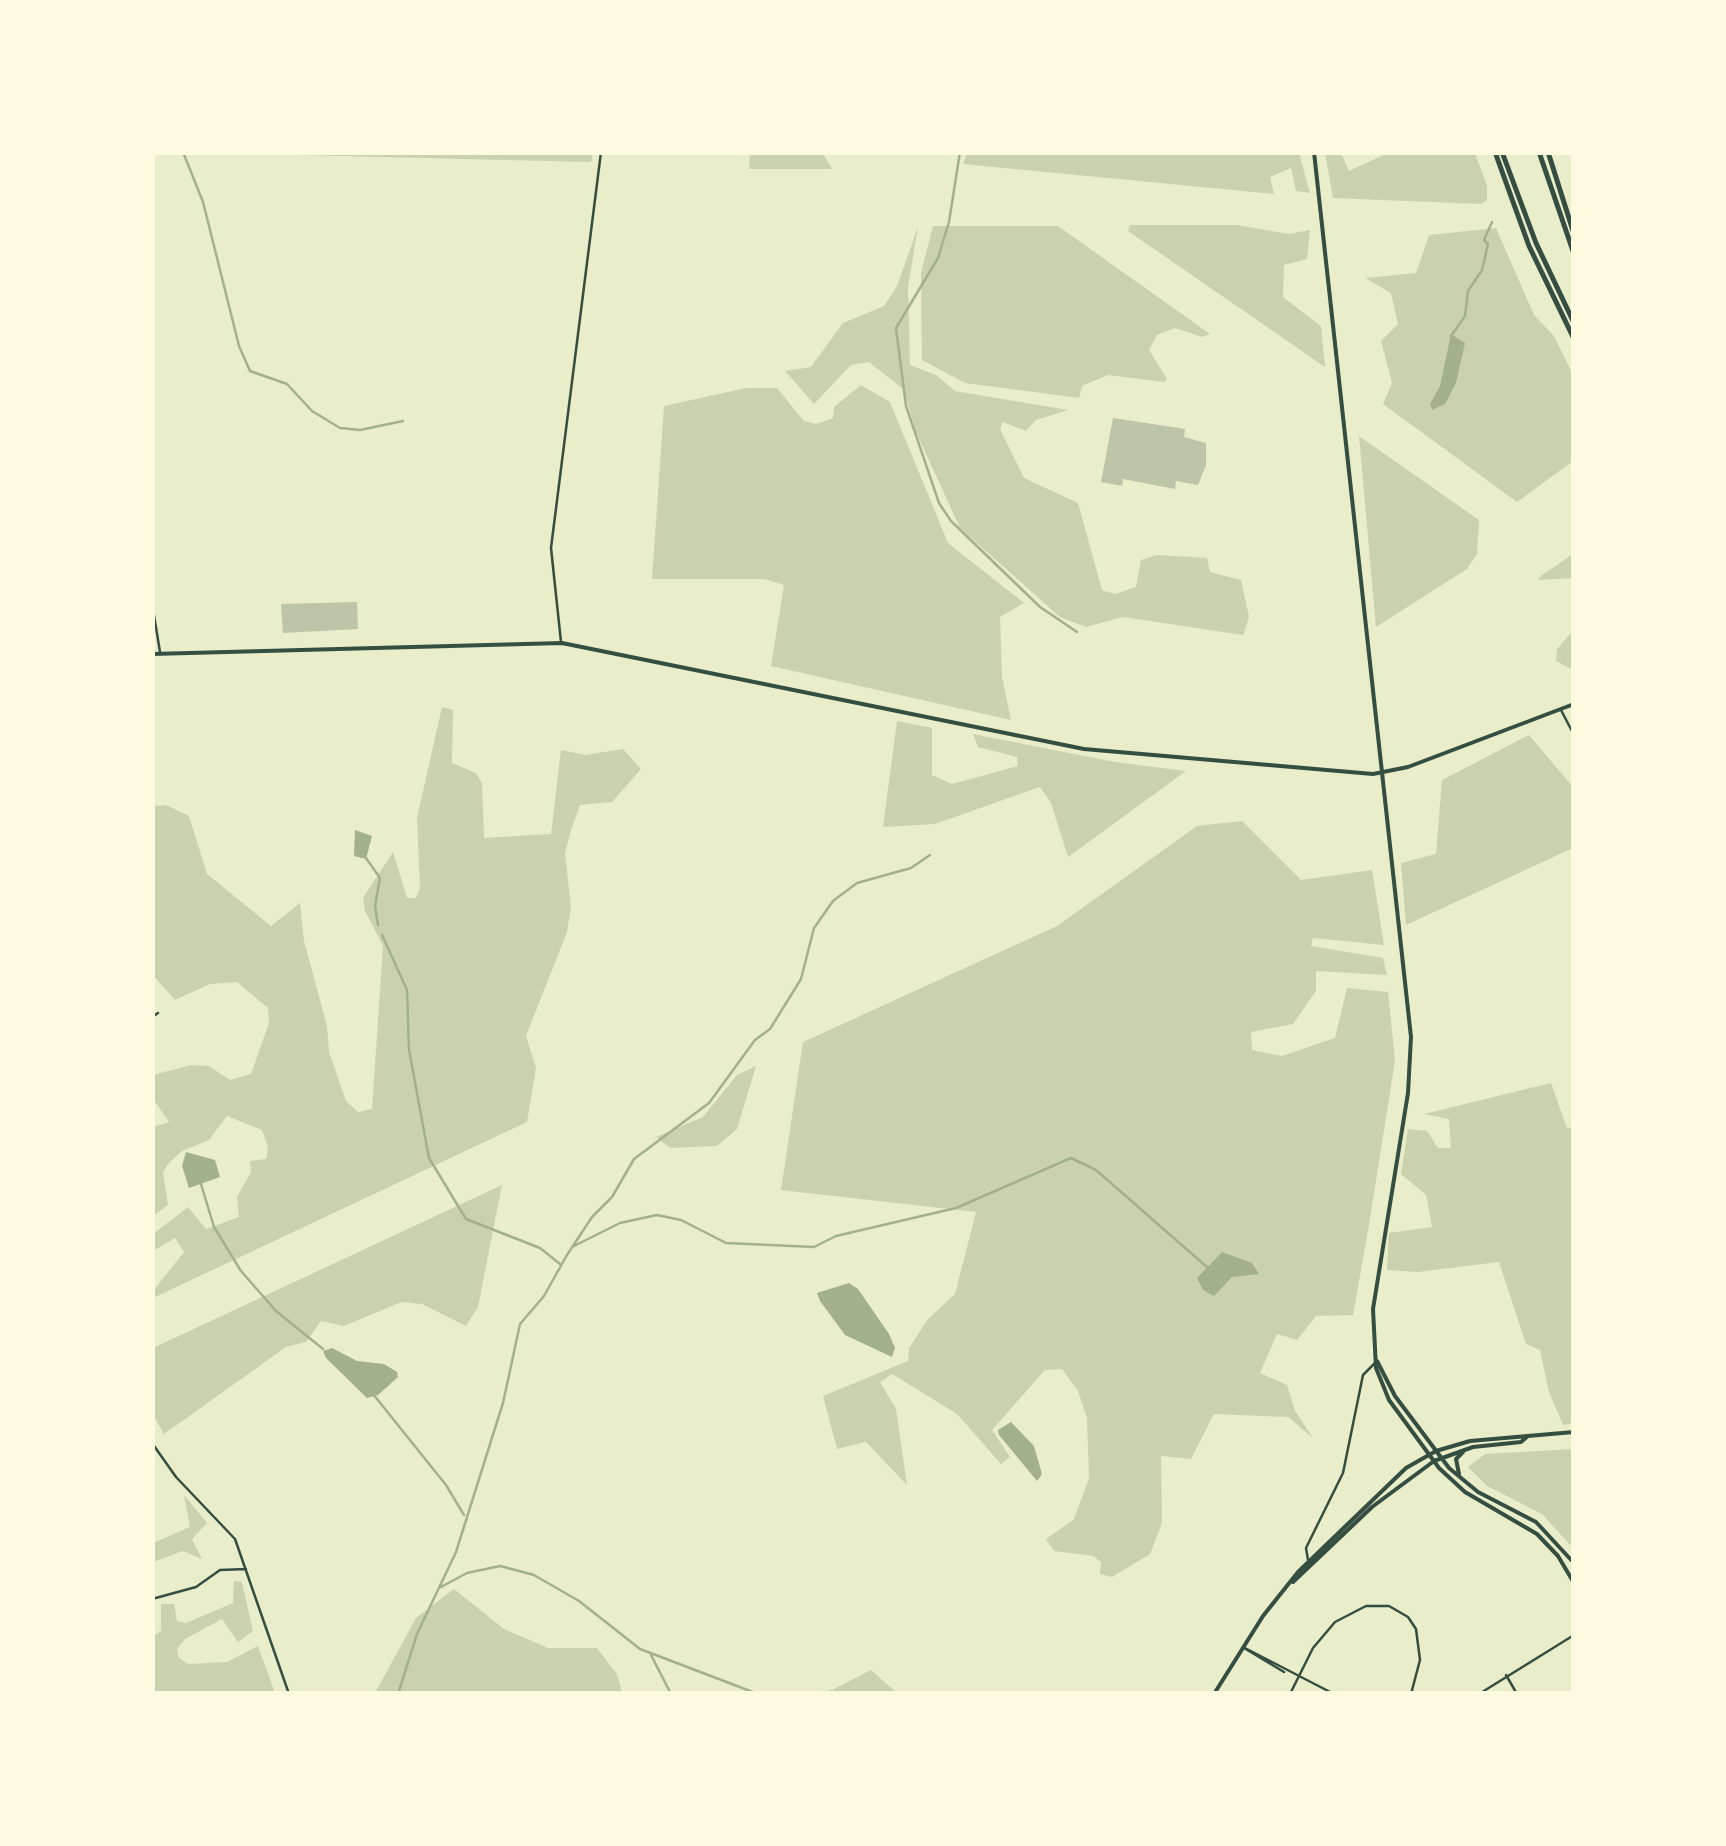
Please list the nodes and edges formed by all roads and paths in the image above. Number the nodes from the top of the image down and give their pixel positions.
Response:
1 (601, 152) edge
2 (1314, 152) edge
3 (1498, 152) edge
4 (1539, 152) edge
5 (1548, 152) edge
6 (1574, 234) edge
7 (1574, 254) edge
8 (1574, 323) edge
9 (1574, 338) edge
10 (152, 604) edge
11 (562, 643) junction
12 (152, 654) edge
13 (160, 654) junction
14 (1574, 704) edge
15 (1560, 709) junction
16 (1574, 735) edge
17 (1382, 774) junction
18 (158, 1013) dead end
19 (152, 1017) edge
20 (1377, 1361) junction
21 (1574, 1432) edge
22 (1528, 1436) junction
23 (152, 1443) edge
24 (1472, 1447) junction
25 (1436, 1451) junction
26 (158, 1452) junction
27 (1429, 1454) junction
28 (152, 1456) edge
29 (1441, 1457) junction
30 (1434, 1461) junction
31 (1460, 1478) junction
32 (1309, 1562) junction
33 (1574, 1563) edge
34 (248, 1569) junction
35 (1574, 1582) edge
36 (1291, 1583) junction
37 (152, 1598) edge
38 (1574, 1635) edge
39 (1243, 1648) junction
40 (1506, 1674) junction
41 (1298, 1680) junction
42 (1516, 1692) edge
43 (289, 1694) edge
44 (1214, 1694) edge
45 (1290, 1694) edge
46 (1334, 1694) edge
47 (1410, 1694) edge
48 (1479, 1694) edge
49 (1509, 1694) edge

1 - 11 street
2 - 17 main road
3 - 8 highway
3 - 9 highway
4 - 7 highway
5 - 6 highway
10 - 13 street
11 - 13 main road
11 - 17 main road
12 - 13 main road
14 - 15 main road
15 - 16 street
15 - 17 main road
17 - 20 main road
18 - 19 street
20 - 25 main road
20 - 27 main road
20 - 32 street
21 - 22 main road
22 - 24 main road
22 - 25 main road
23 - 26 street
24 - 29 main road
24 - 31 main road
25 - 27 main road
25 - 29 main road
26 - 28 street
26 - 34 street
27 - 30 main road
27 - 32 main road
29 - 30 main road
29 - 31 main road
30 - 35 main road
30 - 36 main road
31 - 33 main road
32 - 36 main road
34 - 37 street
34 - 43 street
36 - 39 main road
38 - 40 street
39 - 41 street
39 - 44 main road
40 - 42 street
40 - 48 street
41 - 45 street
41 - 46 street
41 - 47 street
42 - 49 street

